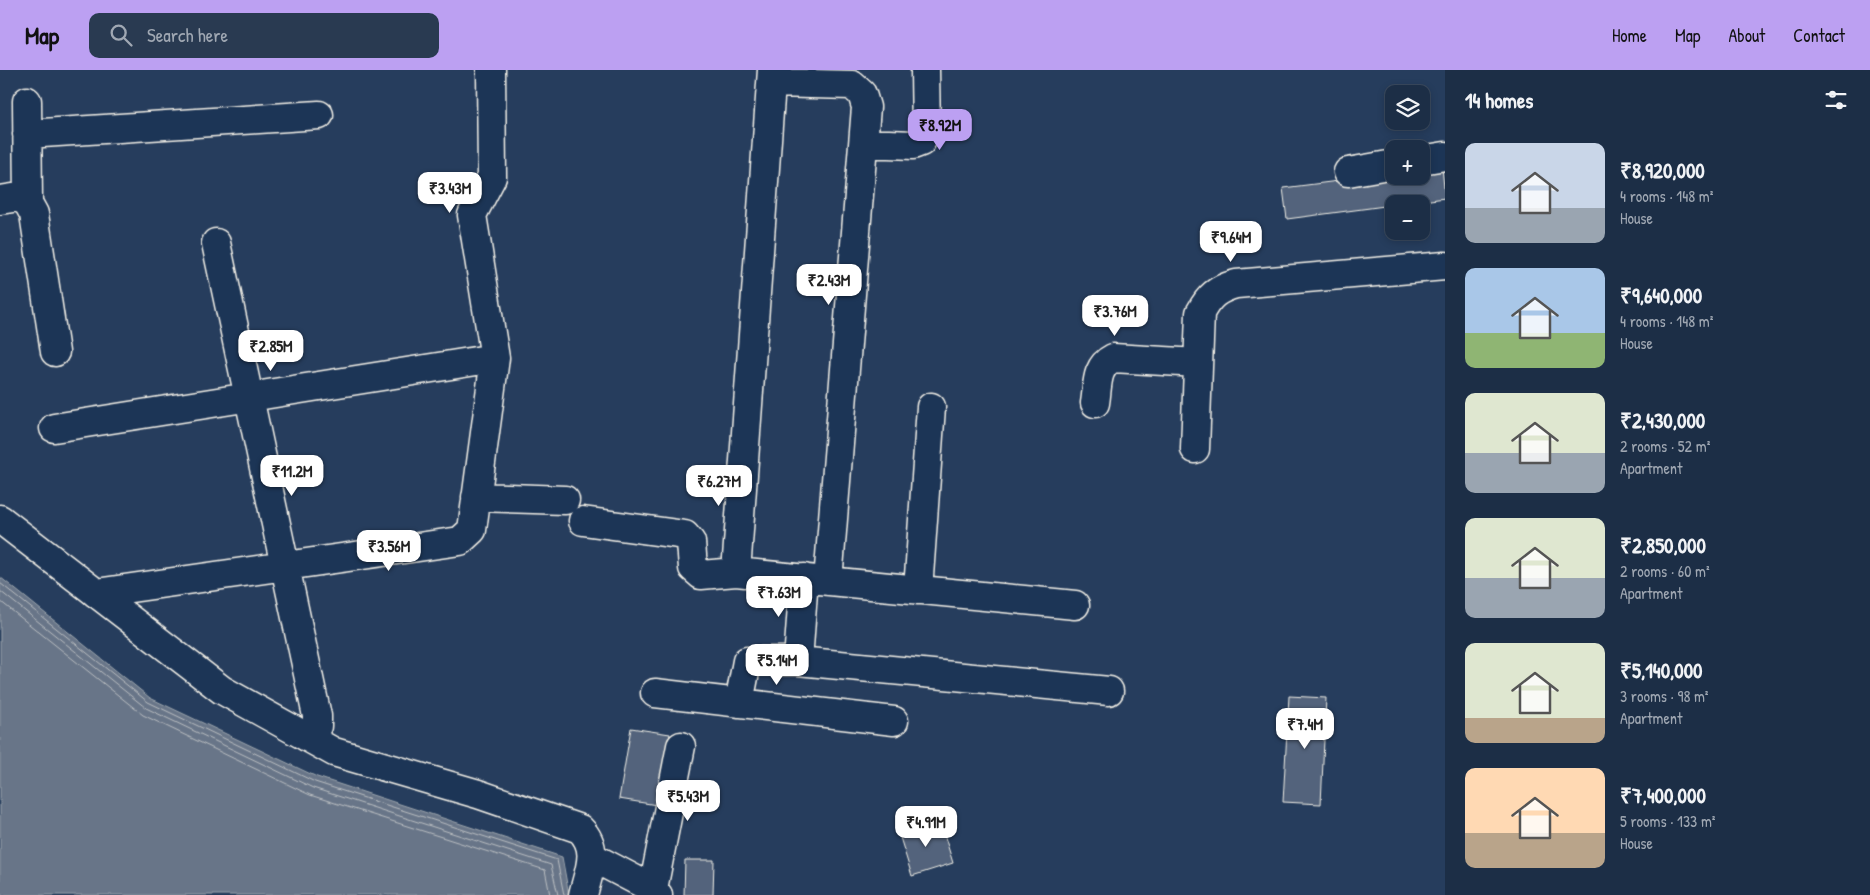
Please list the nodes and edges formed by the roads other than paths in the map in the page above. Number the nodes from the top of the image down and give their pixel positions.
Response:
1 (491, 70) edge
2 (925, 70) edge
3 (772, 76) edge
4 (27, 101) dead end
5 (319, 115) dead end
6 (27, 134) junction
7 (864, 143) junction
8 (1445, 156) edge
9 (1430, 158) edge
10 (1385, 166) edge
11 (1348, 172) dead end
12 (0, 200) edge
13 (28, 203) junction
14 (216, 243) dead end
15 (1445, 266) edge
16 (55, 352) dead end
17 (495, 358) junction
18 (1198, 363) junction
19 (249, 397) junction
20 (1095, 403) dead end
21 (931, 407) dead end
22 (54, 428) dead end
23 (1196, 449) dead end
24 (476, 497) junction
25 (565, 500) dead end
26 (0, 519) edge
27 (583, 521) dead end
28 (285, 565) junction
29 (736, 572) junction
30 (816, 580) junction
31 (918, 590) junction
32 (96, 592) junction
33 (1076, 605) dead end
34 (798, 661) junction
35 (1109, 691) dead end
36 (655, 693) dead end
37 (739, 702) junction
38 (894, 721) dead end
39 (307, 737) junction
40 (681, 746) dead end
41 (592, 857) junction
42 (656, 892) edge
43 (583, 895) edge

1 - 17 street
2 - 7 street
3 - 7 street
3 - 29 street
4 - 6 street
5 - 6 street
6 - 13 street
7 - 30 street
8 - 9 street
10 - 11 street
12 - 13 street
13 - 16 street
14 - 19 street
15 - 18 street
17 - 19 street
17 - 24 street
18 - 20 street
18 - 23 street
19 - 22 street
19 - 28 street
21 - 31 street
24 - 25 street
24 - 28 street
26 - 32 street
27 - 29 street
28 - 32 street
28 - 39 street
29 - 30 street
30 - 31 street
30 - 34 street
31 - 33 street
32 - 39 street
34 - 35 street
34 - 37 street
36 - 37 street
37 - 38 street
39 - 41 street
40 - 42 street
41 - 42 street
41 - 43 street

